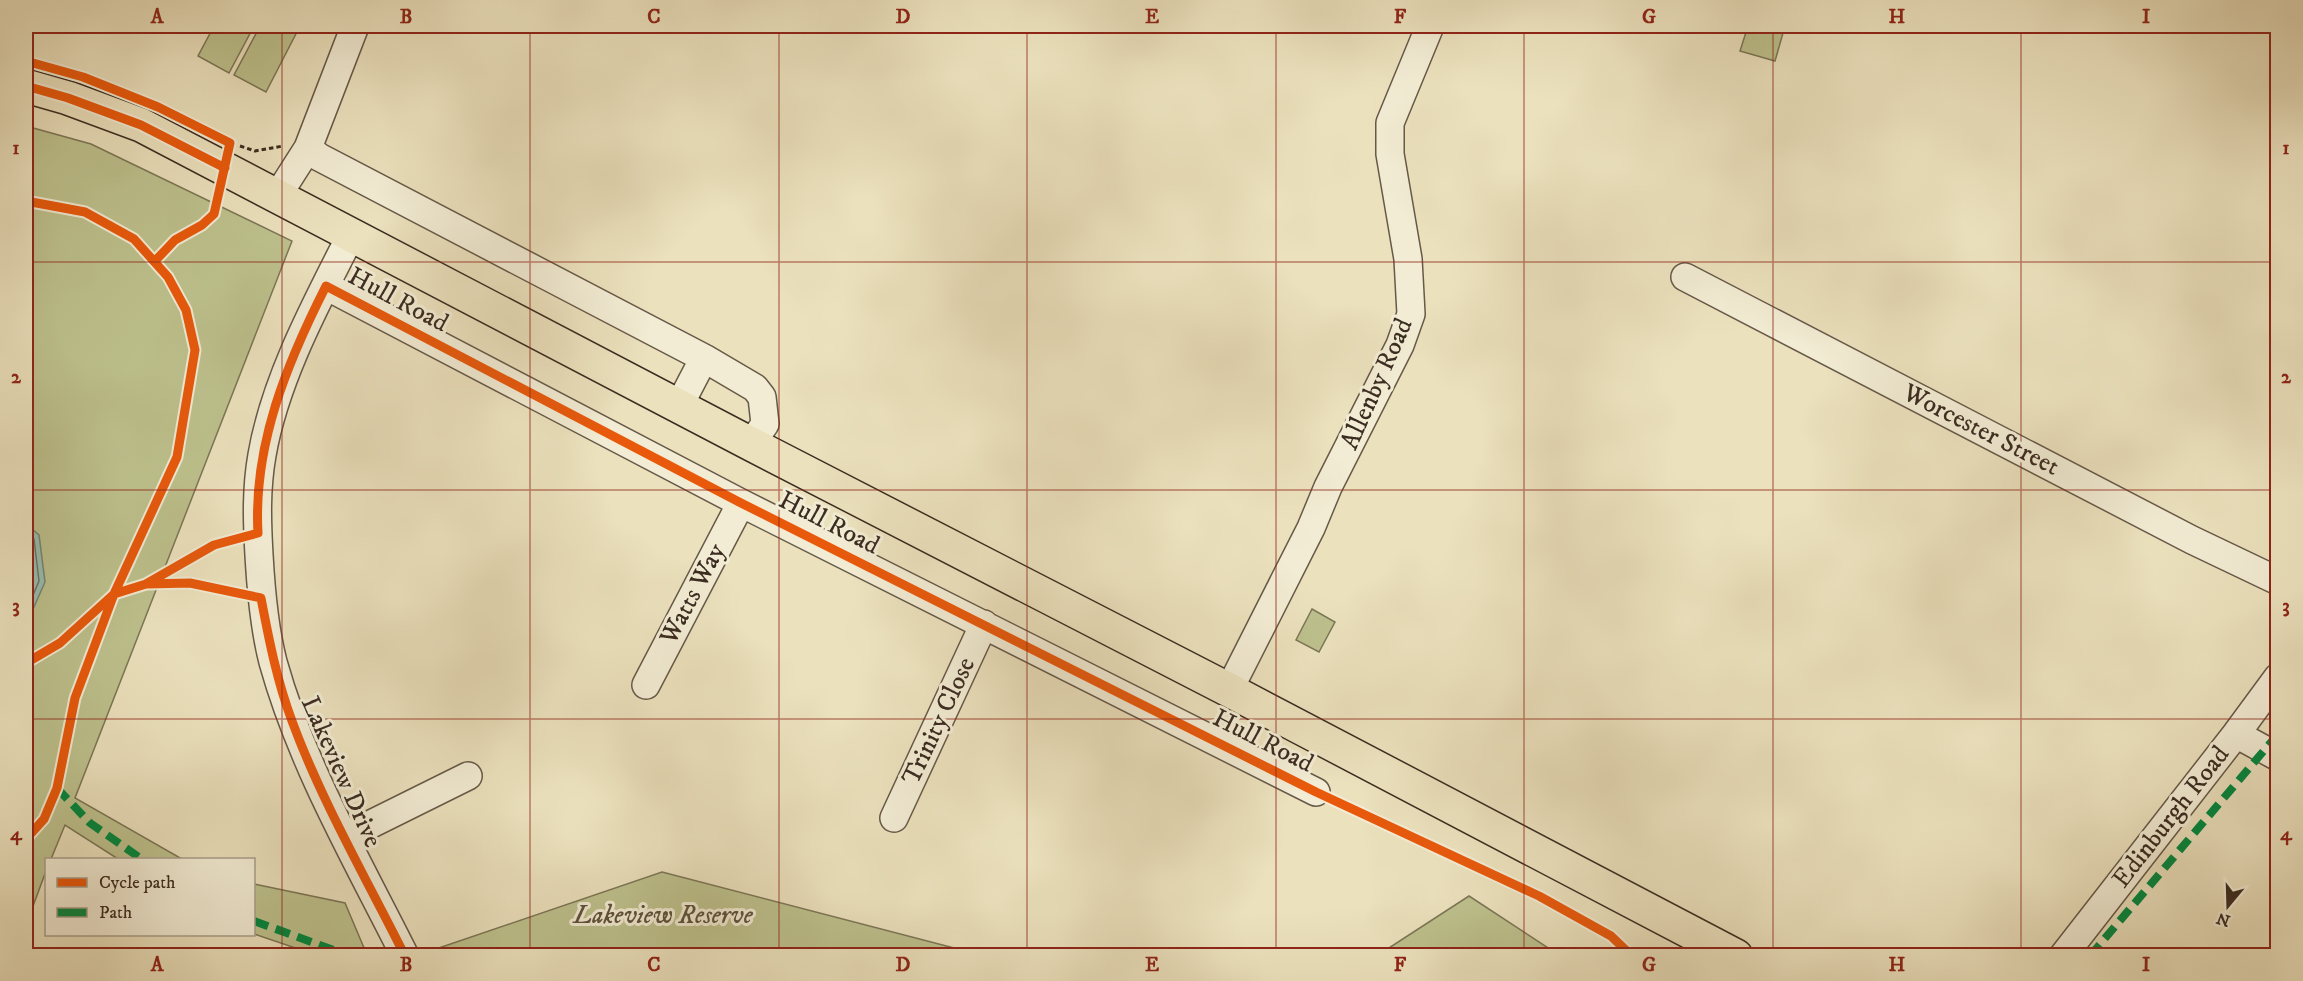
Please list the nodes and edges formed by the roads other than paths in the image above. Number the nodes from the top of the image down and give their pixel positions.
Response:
1 (355, 26) edge
2 (1430, 26) edge
3 (26, 86) edge
4 (308, 148) junction
5 (278, 195) junction
6 (352, 234) junction
7 (1685, 277) dead end
8 (326, 286) junction
9 (704, 358) junction
10 (680, 406) junction
11 (751, 444) junction
12 (741, 503) junction
13 (2277, 581) edge
14 (984, 624) junction
15 (2277, 677) edge
16 (646, 685) dead end
17 (1230, 690) junction
18 (2236, 734) junction
19 (2277, 757) edge
20 (468, 776) dead end
21 (1317, 792) dead end
22 (894, 818) dead end
23 (345, 837) junction
24 (405, 956) edge
25 (1736, 956) edge
26 (2063, 956) edge

1 - 4 street
2 - 17 street, Allenby Road
3 - 5 main road, Hull Road
4 - 5 street
4 - 9 street
5 - 6 main road, Hull Road
6 - 8 street, Lakeview Drive
6 - 10 main road, Hull Road
7 - 13 street, Worcester Street
8 - 12 street, Hull Road
8 - 23 street, Lakeview Drive
9 - 10 street
9 - 11 street
10 - 11 main road, Hull Road
11 - 17 main road, Hull Road
12 - 14 street, Hull Road
12 - 16 street, Watts Way
14 - 21 street, Hull Road
14 - 22 street, Trinity Close
15 - 18 street, Edinburgh Road
17 - 25 main road, Hull Road
18 - 19 street
18 - 26 street, Edinburgh Road
20 - 23 street
23 - 24 street, Lakeview Drive

